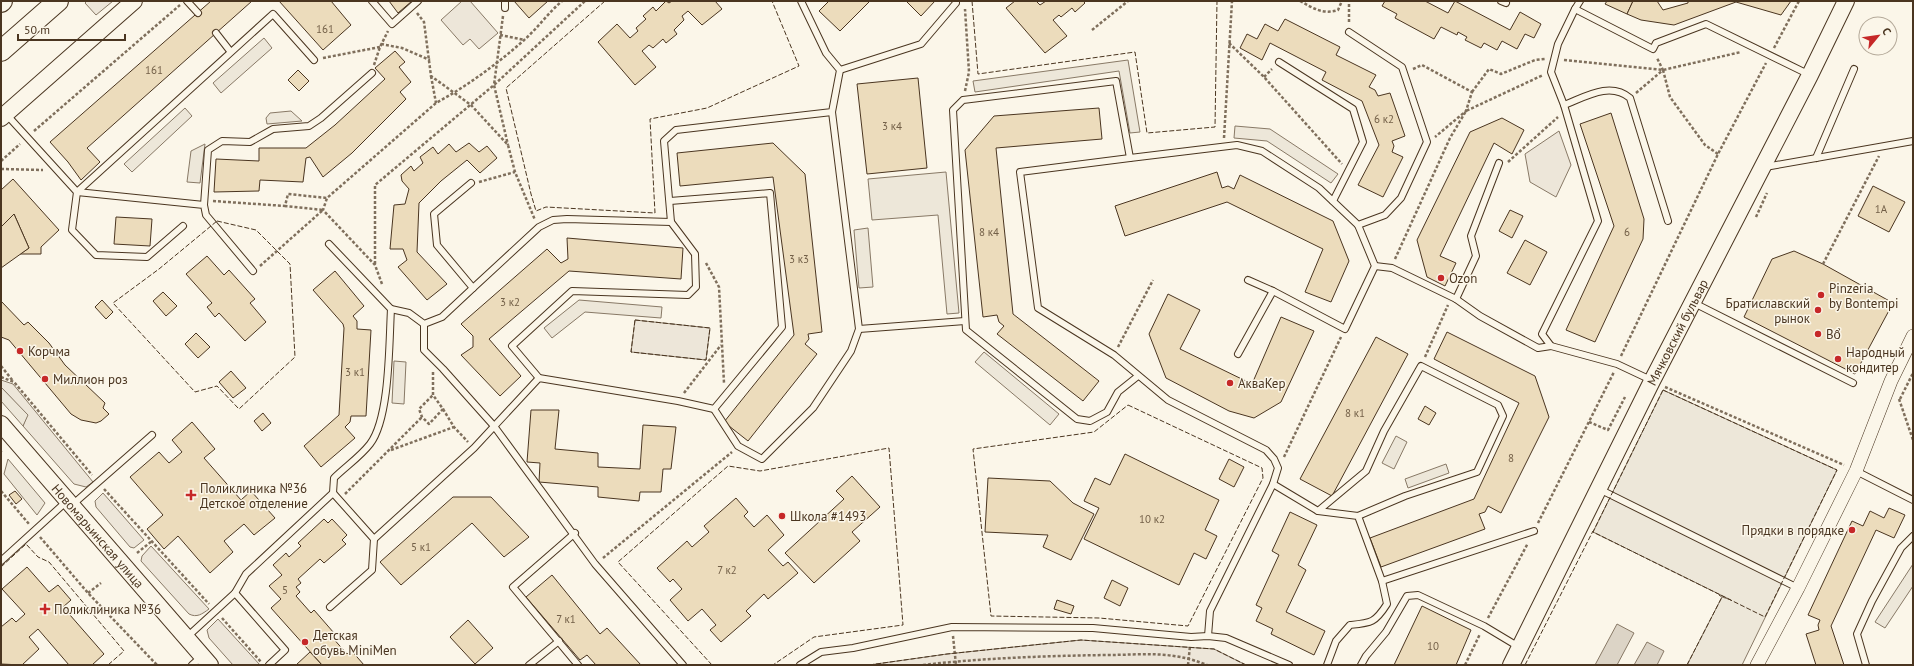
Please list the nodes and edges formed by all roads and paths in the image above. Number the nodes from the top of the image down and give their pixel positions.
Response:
1 (58, 1) edge
2 (134, 1) edge
3 (186, 1) edge
4 (372, 1) edge
5 (418, 1) edge
6 (505, 1) edge
7 (562, 1) edge
8 (585, 1) edge
9 (801, 1) edge
10 (1128, 1) edge
11 (1232, 1) edge
12 (1300, 1) edge
13 (1311, 1) edge
14 (1342, 1) edge
15 (1349, 1) edge
16 (1580, 1) edge
17 (1799, 1) edge
18 (1846, 1) edge
19 (956, 2) edge
20 (1310, 6) junction
21 (412, 7) junction
22 (505, 8) joint
23 (1576, 9) junction
24 (198, 13) dead end
25 (392, 24) junction
26 (1092, 30) dead end
27 (1349, 32) joint
28 (216, 33) dead end
29 (500, 35) junction
30 (525, 40) junction
31 (1229, 43) junction
32 (380, 45) junction
33 (1755, 48) junction
34 (1653, 49) junction
35 (1, 51) edge
36 (230, 51) junction
37 (1770, 56) junction
38 (1553, 59) junction
39 (314, 60) joint
40 (430, 60) junction
41 (1279, 62) dead end
42 (496, 64) junction
43 (1854, 69) dead end
44 (840, 70) junction
45 (1663, 70) junction
46 (1551, 72) junction
47 (372, 73) joint
48 (1404, 73) junction
49 (1810, 75) junction
50 (431, 76) junction
51 (494, 85) junction
52 (455, 92) junction
53 (1472, 92) junction
54 (1630, 98) junction
55 (963, 100) junction
56 (436, 103) junction
57 (471, 105) junction
58 (1565, 108) junction
59 (1466, 111) junction
60 (832, 112) junction
61 (3, 116) edge
62 (27, 138) junction
63 (1913, 141) edge
64 (1427, 142) junction
65 (508, 145) junction
66 (1223, 146) junction
67 (1884, 147) junction
68 (1718, 154) junction
69 (1130, 158) junction
70 (1816, 158) junction
71 (1, 161) edge
72 (1499, 163) joint
73 (1761, 167) junction
74 (1, 169) edge
75 (56, 171) junction
76 (1348, 171) junction
77 (515, 172) junction
78 (471, 184) joint
79 (77, 192) junction
80 (327, 198) junction
81 (670, 201) junction
82 (1333, 201) junction
83 (204, 205) junction
84 (285, 206) junction
85 (323, 210) junction
86 (1668, 221) dead end
87 (671, 222) junction
88 (1358, 225) junction
89 (182, 226) dead end
90 (539, 227) junction
91 (329, 244) dead end
92 (705, 261) dead end
93 (375, 264) junction
94 (1823, 264) dead end
95 (1375, 266) junction
96 (1392, 268) junction
97 (254, 272) joint
98 (1153, 280) dead end
99 (1248, 280) dead end
100 (473, 288) junction
101 (1273, 291) junction
102 (1453, 298) junction
103 (1692, 302) junction
104 (391, 309) junction
105 (965, 321) junction
106 (424, 324) junction
107 (859, 328) junction
108 (1344, 329) junction
109 (1913, 336) edge
110 (721, 344) junction
111 (1551, 346) junction
112 (1238, 354) dead end
113 (1114, 355) junction
114 (432, 360) junction
115 (1617, 364) junction
116 (1, 366) edge
117 (1421, 366) junction
118 (1138, 376) junction
119 (1, 377) edge
120 (539, 378) junction
121 (1652, 381) junction
122 (1891, 381) junction
123 (14, 382) junction
124 (1853, 384) dead end
125 (433, 395) junction
126 (725, 396) junction
127 (1625, 397) dead end
128 (678, 401) junction
129 (443, 409) junction
130 (714, 409) junction
131 (422, 416) junction
132 (1589, 422) junction
133 (1, 424) edge
134 (494, 426) junction
135 (454, 427) junction
136 (152, 435) dead end
137 (1913, 440) edge
138 (738, 446) junction
139 (474, 448) junction
140 (388, 451) junction
141 (1278, 468) junction
142 (1856, 471) junction
143 (98, 483) junction
144 (1273, 484) junction
145 (1600, 489) junction
146 (1, 491) edge
147 (333, 493) junction
148 (1913, 500) edge
149 (338, 501) junction
150 (70, 503) junction
151 (1318, 511) junction
152 (1358, 516) junction
153 (34, 530) junction
154 (1534, 531) junction
155 (575, 533) junction
156 (1913, 536) edge
157 (374, 539) junction
158 (152, 542) junction
159 (137, 553) dead end
160 (1, 561) edge
161 (595, 564) junction
162 (1382, 581) junction
163 (100, 583) dead end
164 (1798, 588) junction
165 (88, 593) junction
166 (235, 593) junction
167 (330, 607) dead end
168 (215, 611) junction
169 (1484, 626) junction
170 (952, 627) junction
171 (1208, 636) junction
172 (187, 637) junction
173 (1191, 637) junction
174 (559, 641) junction
175 (1520, 648) junction
176 (1189, 658) junction
177 (955, 661) junction
178 (202, 662) edge
179 (157, 665) edge
180 (264, 665) edge
181 (269, 665) edge
182 (529, 665) edge
183 (578, 665) edge
184 (683, 665) edge
185 (800, 665) edge
186 (923, 665) edge
187 (956, 665) edge
188 (1188, 665) edge
189 (1207, 665) edge
190 (1289, 665) edge
191 (1327, 665) edge
192 (1361, 665) edge
193 (1465, 665) edge
194 (1511, 665) edge
195 (1757, 665) edge
196 (1866, 665) edge

1 - 35 main road
2 - 61 street
3 - 24 lane
3 - 62 path
4 - 25 lane
5 - 21 lane
6 - 22 lane
7 - 30 path
8 - 51 path
9 - 44 lane
10 - 26 path
11 - 31 path
12 - 20 path
13 - 20 path
14 - 20 path
15 - 27 path
16 - 23 lane
17 - 37 path
18 - 49 street, Мячковский бульвар
19 - 44 lane
19 - 55 path
21 - 25 lane
21 - 40 path
22 - 29 path
23 - 34 lane
23 - 38 lane
25 - 32 path
27 - 48 lane
28 - 36 lane
29 - 30 path
29 - 42 path
30 - 42 path
31 - 66 path
31 - 76 path
32 - 39 path
32 - 40 path
32 - 47 path
33 - 34 lane
33 - 37 lane
33 - 45 path
34 - 45 path
36 - 39 lane
36 - 79 lane
37 - 49 lane
37 - 68 path
38 - 45 path
38 - 46 lane
38 - 53 path
40 - 50 path
41 - 76 lane
42 - 51 path
42 - 52 path
43 - 70 lane
44 - 60 lane
45 - 54 path
45 - 68 path
46 - 58 lane
46 - 59 path
47 - 83 lane
48 - 53 path
48 - 64 lane
49 - 73 street, Мячковский бульвар
50 - 52 path
50 - 56 path
51 - 57 path
51 - 65 path
52 - 56 path
52 - 57 path
53 - 59 path
54 - 58 lane
54 - 86 lane
55 - 69 lane
55 - 105 lane
56 - 80 path
57 - 65 path
57 - 93 path
58 - 72 path
58 - 111 lane
59 - 64 path
59 - 96 path
60 - 81 lane
60 - 107 lane
61 - 62 lane
62 - 71 path
62 - 75 lane
63 - 67 lane
64 - 88 lane
65 - 77 path
66 - 69 lane
66 - 82 lane
67 - 70 lane
67 - 94 path
68 - 115 path
69 - 113 lane
70 - 73 lane
72 - 102 lane
73 - 103 street, Мячковский бульвар
74 - 75 path
75 - 79 lane
76 - 82 lane
77 - 78 path
77 - 90 path
78 - 100 lane
79 - 83 lane
79 - 89 lane
80 - 84 path
80 - 85 path
81 - 87 lane
81 - 126 lane
82 - 88 lane
83 - 84 path
83 - 97 lane
84 - 85 path
85 - 93 path
85 - 97 path
87 - 90 lane
87 - 120 lane
88 - 95 lane
90 - 100 lane
91 - 104 lane
92 - 110 path
93 - 104 path
95 - 96 lane
95 - 108 lane
96 - 102 lane
98 - 113 path
99 - 101 lane
100 - 106 lane
101 - 108 lane
101 - 112 lane
102 - 111 lane
102 - 117 path
103 - 121 street, Мячковский бульвар
103 - 124 lane
104 - 106 lane
104 - 147 lane
105 - 107 lane
105 - 118 lane
106 - 114 lane
107 - 138 lane
108 - 141 path
109 - 122 street
110 - 126 path
110 - 128 path
111 - 115 lane
113 - 118 lane
114 - 125 path
114 - 134 lane
115 - 121 lane
115 - 132 path
116 - 123 path
117 - 151 lane
117 - 152 lane
118 - 141 lane
119 - 123 path
120 - 128 lane
120 - 134 lane
121 - 142 path
121 - 145 street, Мячковский бульвар
122 - 137 path
122 - 142 street
123 - 143 path
125 - 129 path
125 - 131 path
126 - 130 lane
127 - 132 path
128 - 130 lane
129 - 131 path
129 - 135 path
130 - 138 lane
131 - 140 path
132 - 154 path
133 - 150 street, Новомарьинская улица
134 - 139 lane
134 - 155 lane
135 - 139 path
135 - 140 path
136 - 143 lane
138 - 161 path
139 - 157 lane
140 - 149 path
141 - 144 lane
142 - 148 lane
142 - 164 street
143 - 150 lane
143 - 158 path
144 - 151 lane
144 - 171 lane
145 - 164 lane
145 - 175 street, Мячковский бульвар
146 - 153 path
147 - 149 lane
147 - 166 lane
149 - 157 lane
150 - 153 lane
150 - 172 street, Новомарьинская улица
151 - 152 lane
152 - 162 lane
153 - 160 lane
153 - 165 path
154 - 162 lane
154 - 169 path
155 - 161 lane
155 - 174 lane
156 - 196 lane
157 - 167 lane
158 - 159 path
158 - 168 path
161 - 184 lane
162 - 191 lane
163 - 165 path
164 - 195 street
165 - 179 path
166 - 168 lane
166 - 181 lane
168 - 172 lane
168 - 180 path
169 - 175 lane
169 - 192 lane
169 - 193 path
170 - 173 lane
170 - 177 path
170 - 185 lane
171 - 173 lane
171 - 190 lane
172 - 178 street, Новомарьинская улица
173 - 176 path
174 - 182 lane
174 - 183 lane
175 - 194 street, Мячковский бульвар
176 - 177 path
176 - 188 path
176 - 189 path
177 - 186 path
177 - 187 path

